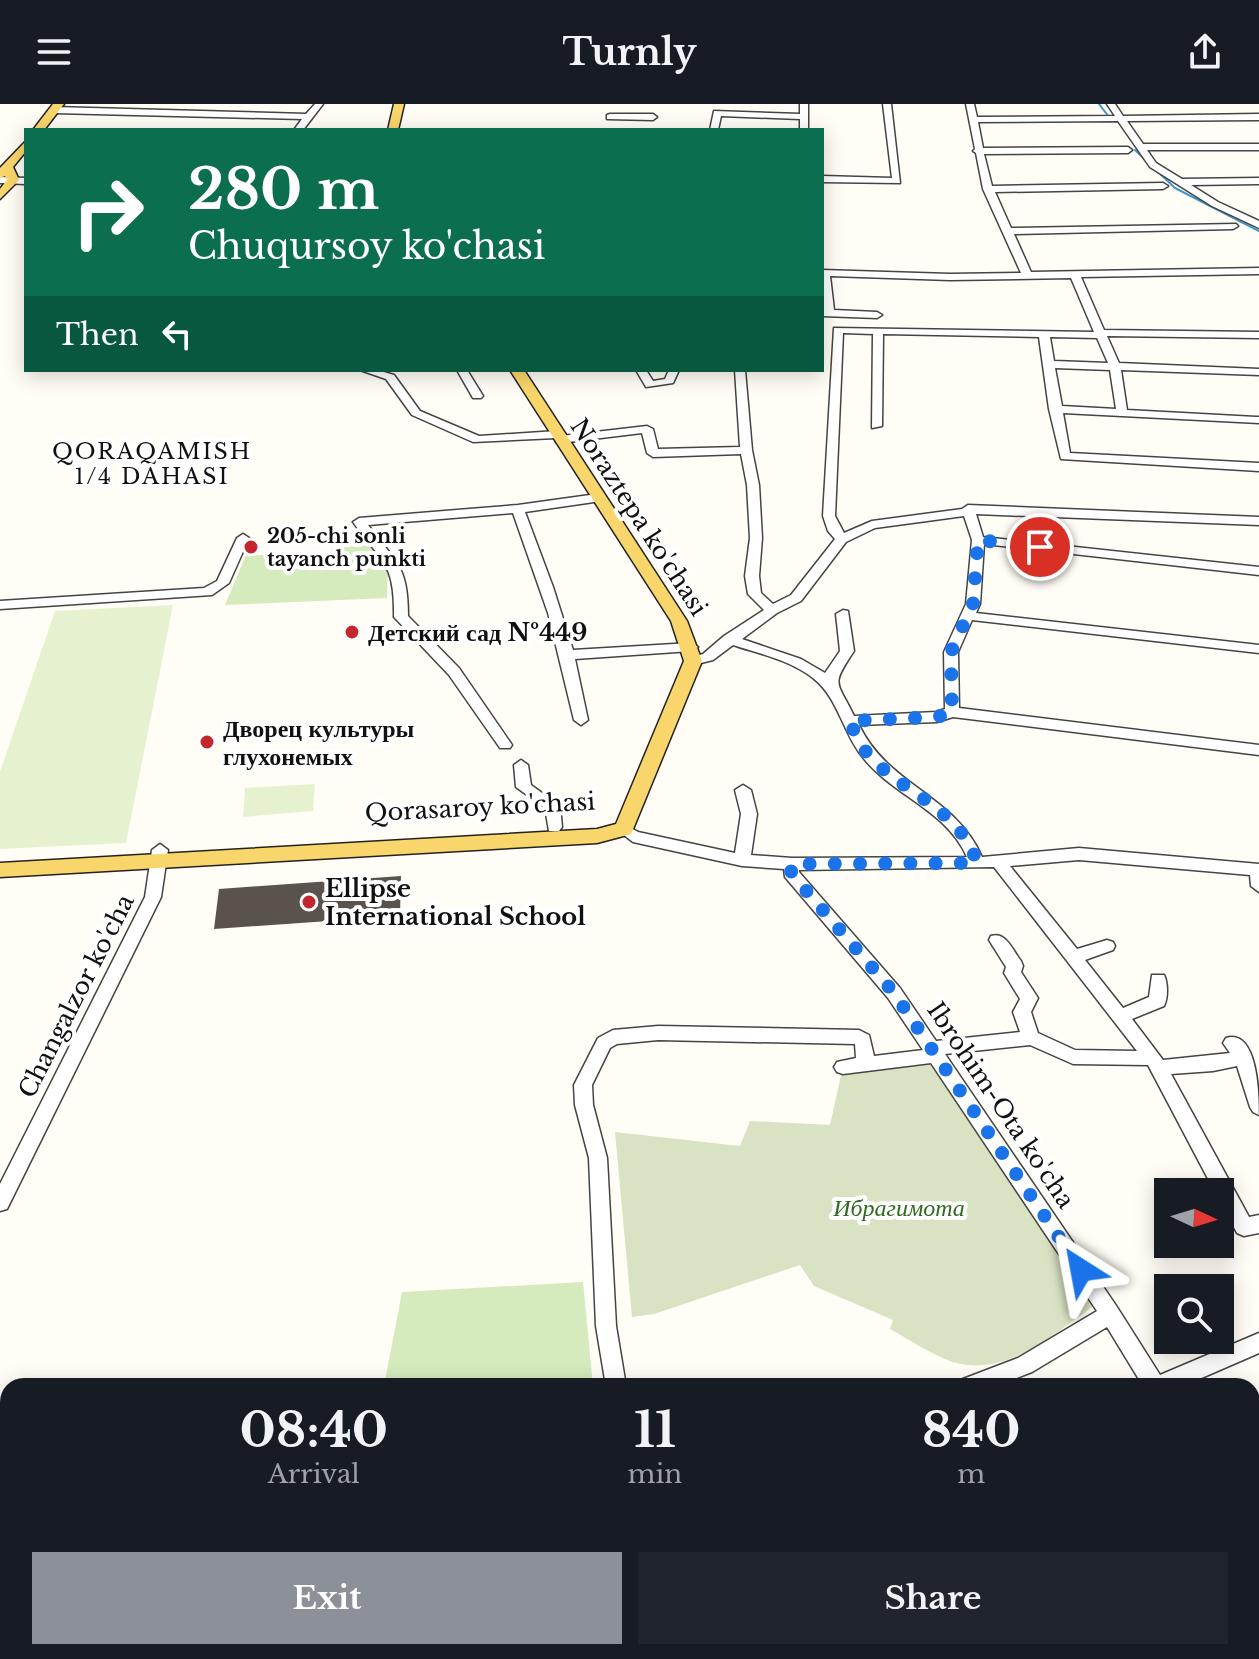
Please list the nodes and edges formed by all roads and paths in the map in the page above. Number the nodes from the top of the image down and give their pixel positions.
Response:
1 (319, 104) edge
2 (399, 104) edge
3 (608, 104) edge
4 (652, 104) edge
5 (804, 104) edge
6 (887, 104) edge
7 (970, 104) edge
8 (1111, 104) edge
9 (57, 107) edge
10 (308, 117) junction
11 (610, 117) junction
12 (653, 117) junction
13 (804, 117) junction
14 (1121, 117) junction
15 (1259, 117) edge
16 (972, 120) junction
17 (40, 128) edge
18 (300, 128) edge
19 (393, 128) edge
20 (608, 128) edge
21 (651, 128) edge
22 (714, 128) edge
23 (804, 128) edge
24 (1141, 147) junction
25 (1259, 147) edge
26 (24, 149) edge
27 (1128, 150) dead end
28 (977, 151) junction
29 (9, 176) edge
30 (824, 179) edge
31 (1259, 181) edge
32 (1179, 182) junction
33 (1163, 186) dead end
34 (988, 189) junction
35 (0, 196) edge
36 (1258, 223) edge
37 (1233, 226) dead end
38 (1008, 231) junction
39 (1259, 271) edge
40 (824, 273) edge
41 (1075, 275) junction
42 (1028, 276) junction
43 (825, 313) edge
44 (877, 315) dead end
45 (878, 331) junction
46 (1103, 334) junction
47 (1044, 335) junction
48 (1259, 335) edge
49 (824, 353) edge
50 (836, 354) junction
51 (1049, 364) junction
52 (1115, 367) junction
53 (372, 372) edge
54 (463, 372) edge
55 (518, 372) edge
56 (642, 372) edge
57 (673, 372) edge
58 (740, 372) edge
59 (1259, 372) edge
60 (477, 396) dead end
61 (1055, 409) junction
62 (1122, 412) junction
63 (1256, 420) dead end
64 (876, 426) dead end
65 (558, 437) junction
66 (746, 450) junction
67 (1259, 467) edge
68 (597, 498) junction
69 (518, 509) junction
70 (968, 509) junction
71 (1259, 521) edge
72 (243, 538) dead end
73 (842, 539) junction
74 (978, 540) junction
75 (1259, 571) edge
76 (0, 605) edge
77 (772, 610) junction
78 (843, 614) dead end
79 (969, 616) junction
80 (729, 639) junction
81 (1259, 649) edge
82 (692, 654) junction
83 (570, 655) junction
84 (829, 687) junction
85 (952, 712) junction
86 (581, 720) dead end
87 (849, 721) junction
88 (505, 745) dead end
89 (1259, 750) edge
90 (521, 765) dead end
91 (743, 790) dead end
92 (554, 827) junction
93 (624, 829) junction
94 (159, 856) junction
95 (0, 859) edge
96 (742, 860) junction
97 (997, 860) junction
98 (977, 863) junction
99 (792, 864) junction
100 (0, 870) edge
101 (1258, 875) edge
102 (997, 940) dead end
103 (1107, 946) dead end
104 (1073, 957) junction
105 (1158, 980) dead end
106 (1120, 1016) junction
107 (1031, 1038) junction
108 (934, 1051) junction
109 (866, 1063) junction
110 (1156, 1063) junction
111 (843, 1067) dead end
112 (1259, 1107) edge
113 (0, 1203) edge
114 (1259, 1224) edge
115 (1110, 1314) junction
116 (1259, 1343) edge
117 (615, 1378) edge
118 (991, 1378) edge
119 (1152, 1378) edge
120 (1176, 1378) edge

1 - 10 street
2 - 19 main road
3 - 11 street
4 - 12 street
5 - 13 street
6 - 30 street
7 - 16 street
8 - 14 street
9 - 10 street
9 - 17 main road
10 - 18 street
11 - 12 street
11 - 20 street
12 - 21 street
13 - 22 street
13 - 23 street
14 - 15 street
14 - 16 street
14 - 24 street
16 - 28 street
24 - 25 street
24 - 32 street
26 - 29 main road
27 - 28 street
28 - 34 street
29 - 35 main road
31 - 32 street
32 - 36 street
33 - 34 street
34 - 38 street
37 - 38 street
38 - 42 street
39 - 41 street
40 - 42 street
40 - 43 street
41 - 42 street
41 - 46 street
43 - 44 street
45 - 47 street
45 - 50 street
45 - 64 street
46 - 47 street
46 - 48 street
46 - 52 street
47 - 51 street
49 - 50 street
50 - 73 street
51 - 52 street
51 - 61 street
52 - 59 street
52 - 62 street
53 - 65 street
54 - 60 street
55 - 65 main road, Noraztepa ko'chasi
56 - 57 street
58 - 66 street
61 - 62 street
61 - 67 street
62 - 63 street
65 - 66 street
65 - 68 main road, Noraztepa ko'chasi
66 - 77 street
68 - 69 street
68 - 82 main road, Noraztepa ko'chasi
69 - 83 street
69 - 88 street
70 - 71 street
70 - 73 street
70 - 74 street
72 - 76 street
73 - 77 street
74 - 75 street
74 - 79 street
77 - 80 street
78 - 84 street
79 - 81 street
79 - 85 street
80 - 82 street
80 - 84 street
82 - 83 street
82 - 93 main road
83 - 86 street
84 - 87 street
85 - 87 street
85 - 89 street
87 - 98 street
90 - 92 street
91 - 96 street
92 - 93 main road, Qorasaroy ko'chasi
92 - 94 main road, Qorasaroy ko'chasi
93 - 94 main road, Qorasaroy ko'chasi
93 - 96 street
94 - 95 main road, Qorasaroy ko'chasi
94 - 100 main road, Qorasaroy ko'chasi
94 - 113 street, Changalzor ko'cha
96 - 99 street
97 - 98 street
97 - 101 street
97 - 104 street
98 - 99 street
99 - 108 street, Ibrohim-Ota ko'cha
102 - 107 street
103 - 104 street
104 - 106 street
105 - 106 street
106 - 110 street
107 - 108 street
107 - 110 street
108 - 109 street
108 - 115 street, Ibrohim-Ota ko'cha
109 - 111 street
109 - 117 street
110 - 112 street
110 - 114 street
115 - 118 street
115 - 119 street, Ibrohim-Ota ko'cha
116 - 120 street

